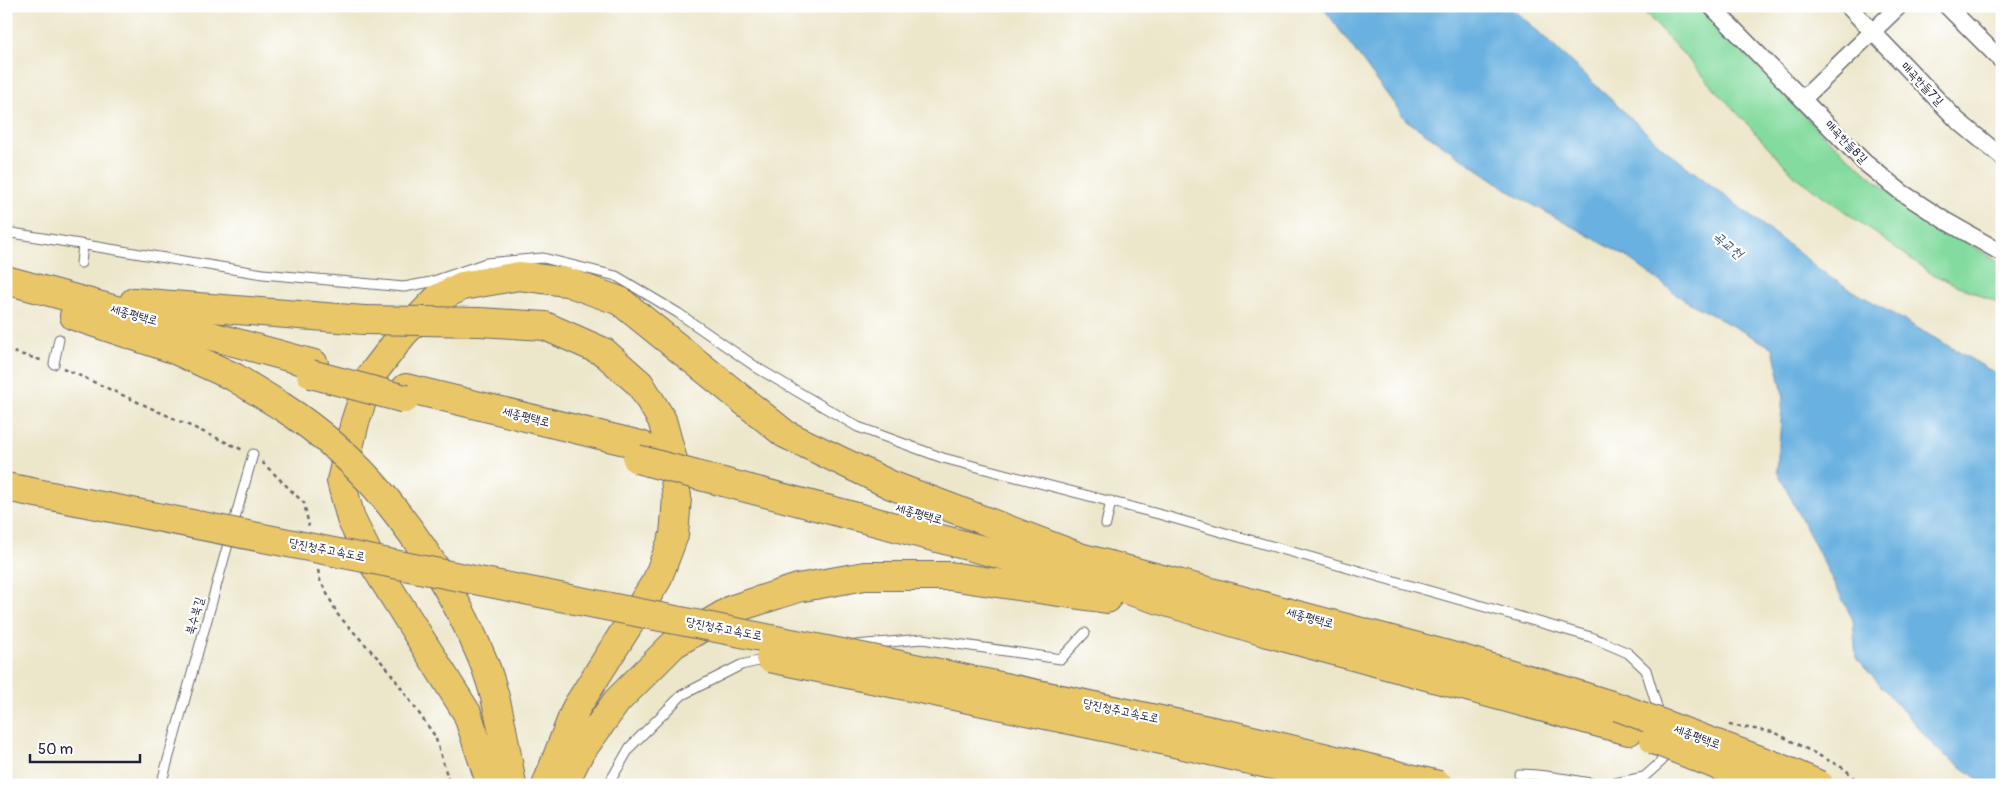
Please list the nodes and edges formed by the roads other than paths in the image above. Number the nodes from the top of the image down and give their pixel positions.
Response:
1 (1711, 6) edge
2 (1848, 6) edge
3 (1899, 6) edge
4 (1948, 6) edge
5 (1873, 32) junction
6 (2002, 61) edge
7 (1804, 98) junction
8 (2002, 157) edge
9 (6, 232) edge
10 (83, 245) junction
11 (2002, 253) edge
12 (81, 263) dead end
13 (6, 280) edge
14 (6, 293) edge
15 (68, 297) junction
16 (59, 339) dead end
17 (54, 364) dead end
18 (313, 369) junction
19 (253, 454) dead end
20 (705, 469) junction
21 (6, 488) edge
22 (1111, 501) junction
23 (6, 505) edge
24 (1106, 524) dead end
25 (1075, 556) junction
26 (1200, 613) junction
27 (1085, 634) dead end
28 (1623, 719) junction
29 (1519, 774) dead end
30 (161, 785) edge
31 (491, 785) edge
32 (512, 785) edge
33 (547, 785) edge
34 (563, 785) edge
35 (608, 785) edge
36 (1360, 785) edge
37 (1439, 785) edge
38 (1604, 785) edge
39 (1766, 785) edge
40 (1820, 785) edge

1 - 7 street, 매곡한들8길
2 - 5 street, 매곡한들7길
3 - 5 street
4 - 6 street
5 - 7 street
5 - 8 street, 매곡한들7길
7 - 11 street, 매곡한들8길
9 - 10 lane
10 - 12 lane
10 - 22 lane
13 - 15 highway, 세종평택로
14 - 18 highway, 세종평택로
14 - 32 highway, bridge
15 - 18 highway, 세종평택로
15 - 33 highway, bridge
16 - 17 lane
18 - 20 highway, 세종평택로, bridge
19 - 30 lane, 북수북길
20 - 25 highway, 세종평택로
20 - 26 highway, 세종평택로
21 - 37 highway, 당진청주고속도로, bridge
22 - 24 lane
22 - 38 lane
23 - 36 highway, 당진청주고속도로, bridge
25 - 28 highway, 세종평택로
25 - 31 highway
26 - 28 highway, 세종평택로
26 - 34 highway
27 - 35 lane
28 - 39 highway, 세종평택로, bridge
28 - 40 highway, 세종평택로, bridge
29 - 38 lane

